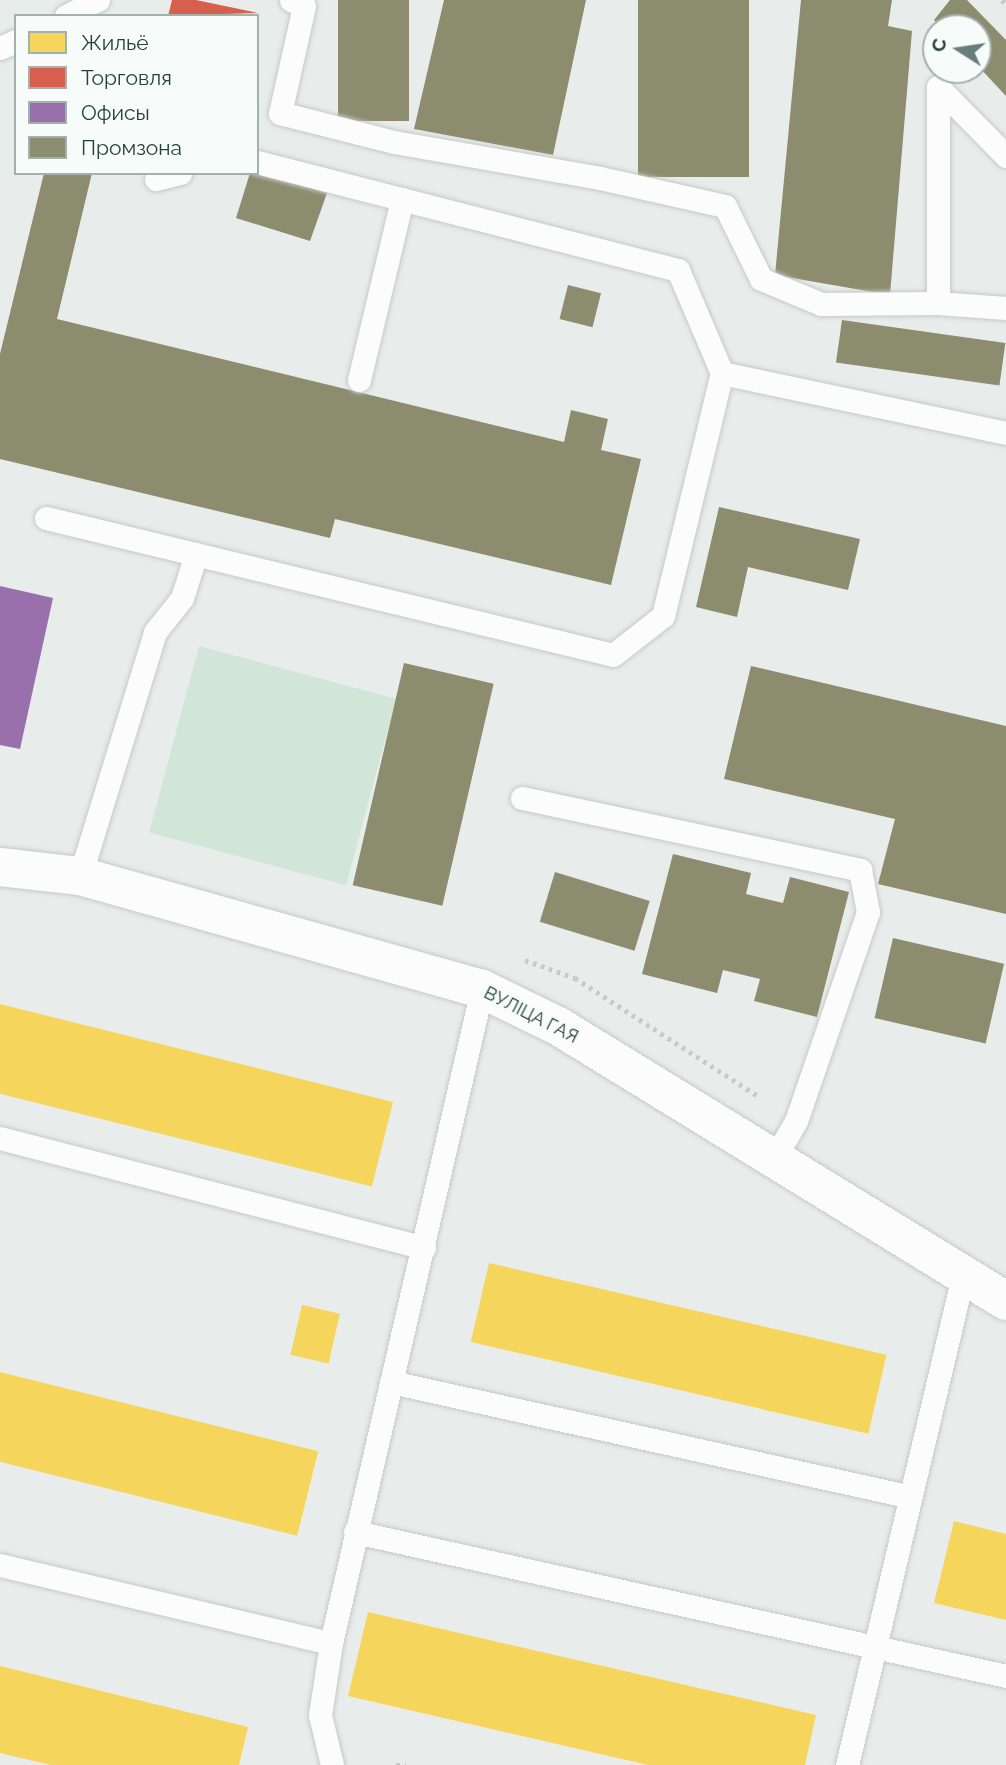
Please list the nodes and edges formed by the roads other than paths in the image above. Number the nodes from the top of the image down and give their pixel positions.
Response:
1 (99, 0) edge
2 (291, 0) edge
3 (70, 14) edge
4 (1006, 156) edge
5 (259, 163) edge
6 (172, 175) edge
7 (156, 179) dead end
8 (401, 199) junction
9 (938, 303) junction
10 (1006, 308) edge
11 (722, 373) junction
12 (359, 380) dead end
13 (1006, 433) edge
14 (46, 518) dead end
15 (196, 554) junction
16 (522, 798) dead end
17 (0, 867) edge
18 (80, 876) junction
19 (482, 989) junction
20 (0, 1138) edge
21 (774, 1160) junction
22 (424, 1248) junction
23 (963, 1276) junction
24 (1006, 1301) edge
25 (391, 1382) junction
26 (908, 1496) junction
27 (355, 1532) junction
28 (0, 1565) edge
29 (331, 1643) junction
30 (874, 1647) junction
31 (1006, 1676) edge
32 (332, 1765) edge
33 (848, 1765) edge

1 - 3 lane
2 - 9 lane
4 - 9 lane
5 - 8 lane
6 - 7 lane
8 - 11 lane
8 - 12 lane
9 - 10 lane
11 - 13 lane
11 - 15 lane
14 - 15 lane
15 - 18 lane
16 - 21 lane
17 - 18 street, ВУЛІЦА ГАЯ
18 - 19 street, ВУЛІЦА ГАЯ
19 - 21 street, ВУЛІЦА ГАЯ
19 - 22 lane
20 - 22 lane
21 - 23 street, ВУЛІЦА ГАЯ
22 - 25 lane
23 - 24 street, ВУЛІЦА ГАЯ
23 - 26 lane
25 - 26 lane
25 - 27 lane
26 - 30 lane
27 - 29 lane
27 - 30 lane
28 - 29 lane
29 - 32 lane
30 - 31 lane
30 - 33 lane

